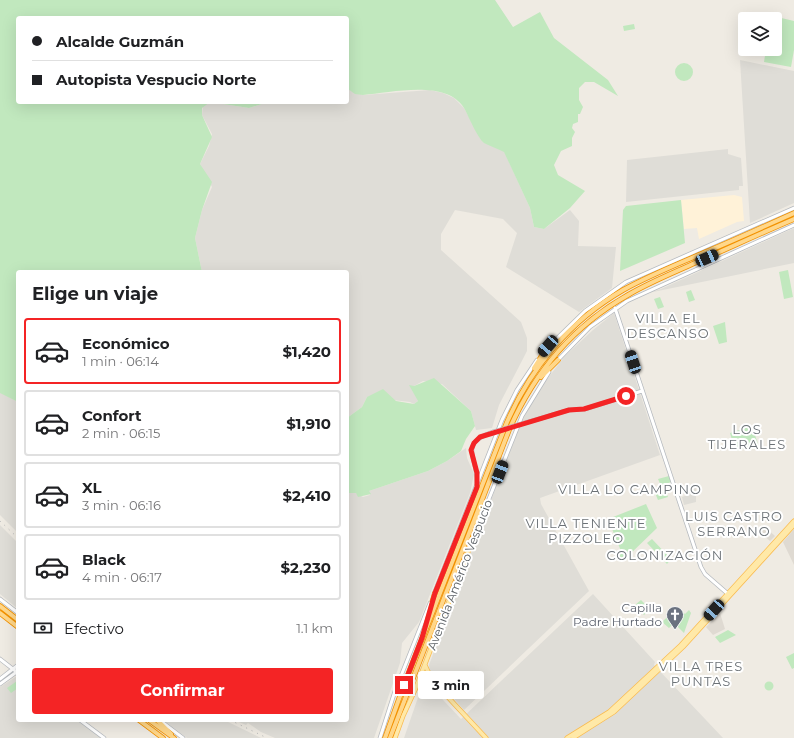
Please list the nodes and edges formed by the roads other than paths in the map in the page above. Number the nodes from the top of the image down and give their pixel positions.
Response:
1 (794, 208) edge
2 (794, 213) edge
3 (794, 219) edge
4 (794, 225) edge
5 (615, 308) junction
6 (548, 346) junction
7 (558, 360) junction
8 (642, 391) junction
9 (522, 392) junction
10 (528, 393) junction
11 (477, 487) junction
12 (484, 494) junction
13 (794, 521) edge
14 (794, 525) edge
15 (473, 539) junction
16 (435, 593) junction
17 (728, 594) junction
18 (0, 599) edge
19 (0, 606) edge
20 (16, 611) edge
21 (0, 613) edge
22 (16, 618) edge
23 (16, 625) edge
24 (422, 638) junction
25 (0, 659) edge
26 (425, 664) junction
27 (16, 667) edge
28 (13, 669) junction
29 (16, 671) edge
30 (16, 673) edge
31 (0, 679) edge
32 (418, 683) junction
33 (435, 683) junction
34 (0, 684) edge
35 (83, 722) edge
36 (142, 722) edge
37 (152, 722) edge
38 (160, 722) edge
39 (161, 722) edge
40 (386, 729) junction
41 (395, 732) junction
42 (104, 738) edge
43 (163, 738) edge
44 (175, 738) edge
45 (183, 738) edge
46 (380, 738) edge
47 (385, 738) edge
48 (390, 738) edge
49 (395, 738) edge
50 (486, 738) edge
51 (567, 738) edge
52 (573, 738) edge

1 - 6 main road, Avenida Américo Vespucio
2 - 9 highway
3 - 10 highway
4 - 5 main road, Avenida Américo Vespucio
5 - 7 main road, Avenida Américo Vespucio
5 - 8 main road
6 - 9 highway
6 - 11 main road, Avenida Américo Vespucio
7 - 10 highway
7 - 15 main road, Avenida Américo Vespucio
8 - 11 main road, bridge
8 - 17 main road
9 - 24 highway
10 - 12 highway
11 - 16 main road, Avenida Américo Vespucio
12 - 15 highway
12 - 41 highway
13 - 17 main road
14 - 52 main road
15 - 26 main road, Avenida Américo Vespucio
16 - 24 highway
16 - 40 main road, Avenida Américo Vespucio
17 - 51 main road
18 - 20 main road
19 - 22 highway
21 - 23 highway
24 - 40 highway
25 - 28 main road
26 - 32 main road, Avenida Américo Vespucio
26 - 33 main road
27 - 28 main road
28 - 29 main road
28 - 31 main road
30 - 34 main road
32 - 33 main road
32 - 41 main road, Avenida Américo Vespucio
33 - 50 main road
35 - 42 main road
36 - 43 highway
37 - 44 highway
38 - 44 highway
39 - 45 main road
40 - 46 main road, Avenida Américo Vespucio
40 - 47 highway
41 - 48 highway
41 - 49 main road, Avenida Américo Vespucio

